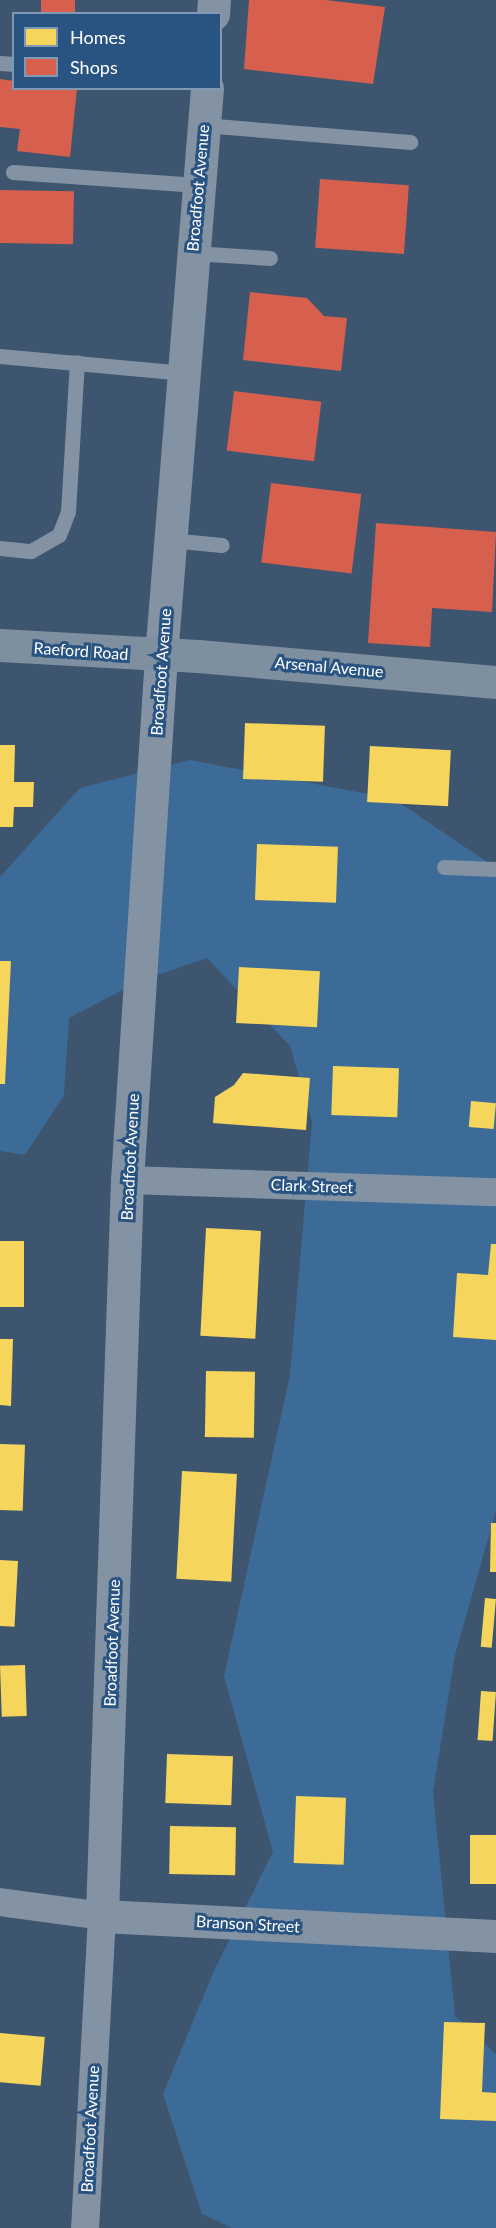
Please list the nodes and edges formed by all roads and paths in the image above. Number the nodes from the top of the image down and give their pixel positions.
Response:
1 (207, 90) edge
2 (203, 125) junction
3 (410, 142) dead end
4 (13, 172) dead end
5 (198, 185) junction
6 (193, 253) junction
7 (270, 258) dead end
8 (0, 356) edge
9 (77, 362) junction
10 (184, 373) junction
11 (170, 540) junction
12 (222, 545) dead end
13 (0, 548) edge
14 (0, 645) edge
15 (161, 656) junction
16 (496, 682) edge
17 (444, 867) dead end
18 (496, 869) edge
19 (127, 1180) junction
20 (496, 1192) edge
21 (0, 1902) edge
22 (102, 1916) junction
23 (496, 1936) edge
24 (85, 2228) edge

1 - 2 street, Broadfoot Avenue
2 - 3 lane
2 - 5 street, Broadfoot Avenue
4 - 5 lane
5 - 6 street, Broadfoot Avenue
6 - 7 lane
6 - 10 street, Broadfoot Avenue
8 - 9 lane
9 - 10 lane
9 - 13 lane
10 - 11 street, Broadfoot Avenue
11 - 12 lane
11 - 15 street, Broadfoot Avenue
14 - 15 main road, Raeford Road
15 - 16 main road, Arsenal Avenue
15 - 19 street, Broadfoot Avenue
17 - 18 lane
19 - 20 street, Clark Street
19 - 22 street, Broadfoot Avenue
21 - 22 street, Branson Street
22 - 23 street, Branson Street
22 - 24 street, Broadfoot Avenue

